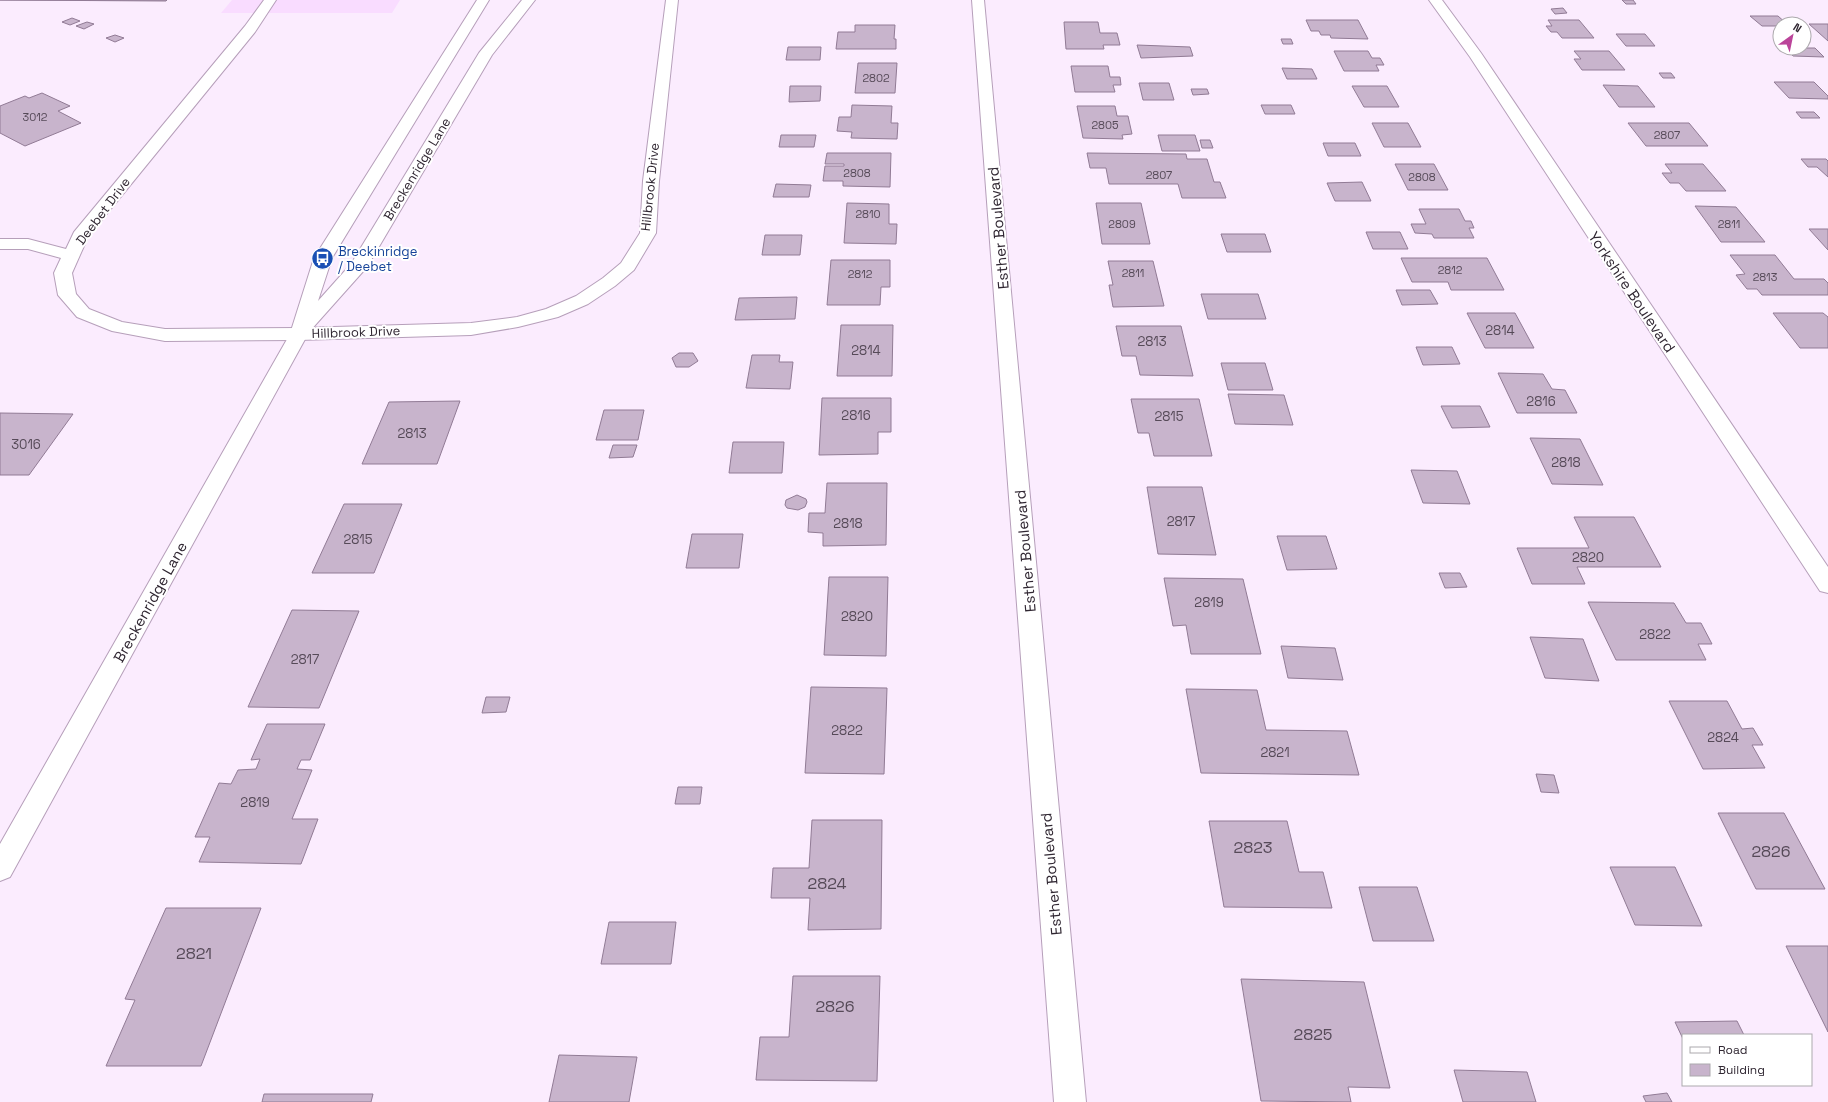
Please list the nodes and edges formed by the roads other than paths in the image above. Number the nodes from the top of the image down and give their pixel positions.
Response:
1 (270, 0) edge
2 (482, 0) edge
3 (529, 0) edge
4 (672, 0) edge
5 (978, 0) edge
6 (1435, 0) edge
7 (0, 244) edge
8 (71, 256) junction
9 (299, 334) junction
10 (1828, 585) edge
11 (0, 869) edge
12 (1070, 1102) edge

1 - 8 street, Deebet Drive
2 - 9 street, Breckenridge Lane
3 - 9 street, Breckenridge Lane
4 - 9 street, Hillbrook Drive
5 - 12 street, Esther Boulevard
6 - 10 street, Yorkshire Boulevard
7 - 8 street
8 - 9 street, Deebet Drive
9 - 11 street, Breckenridge Lane

